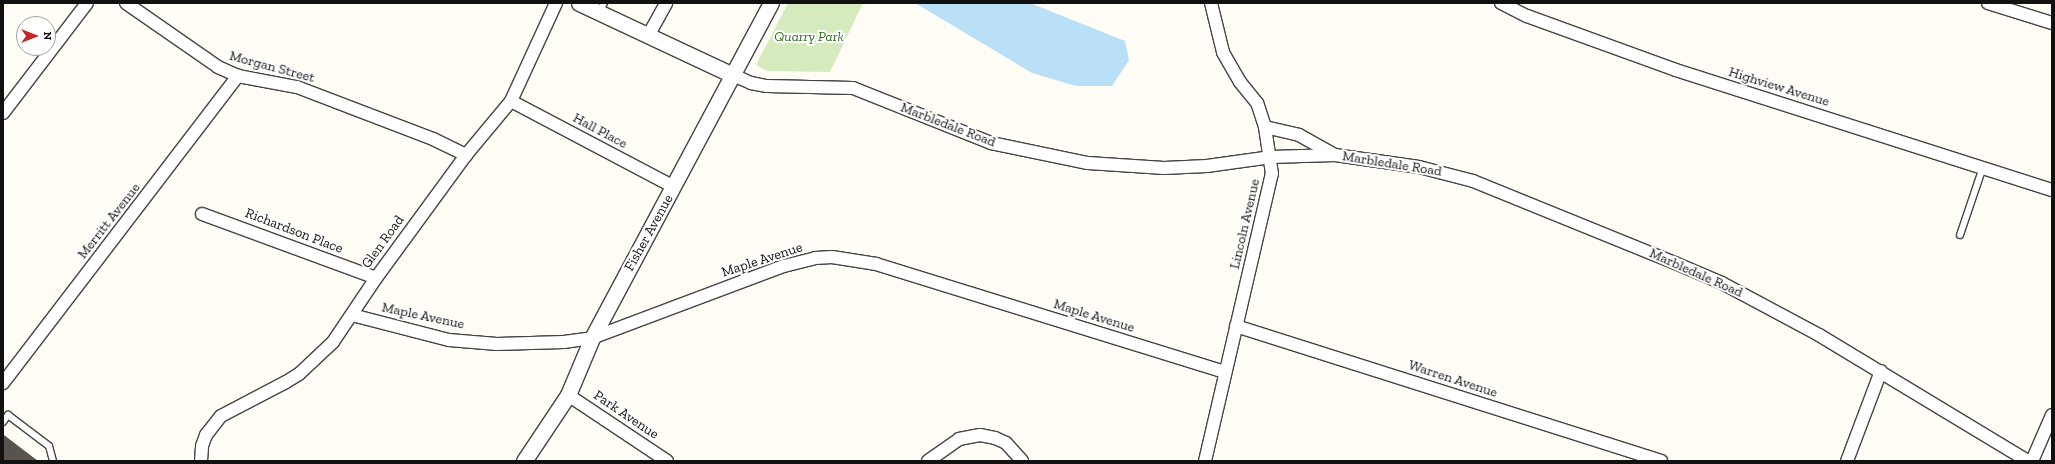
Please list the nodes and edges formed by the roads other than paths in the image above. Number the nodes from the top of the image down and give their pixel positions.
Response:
1 (87, 3) edge
2 (126, 3) edge
3 (556, 3) edge
4 (579, 3) edge
5 (666, 3) edge
6 (771, 3) edge
7 (1211, 3) edge
8 (1501, 3) edge
9 (1988, 3) edge
10 (601, 8) edge
11 (2052, 23) edge
12 (648, 36) junction
13 (733, 75) junction
14 (238, 76) junction
15 (511, 101) junction
16 (3, 114) edge
17 (1265, 127) junction
18 (466, 155) junction
19 (1336, 155) junction
20 (1271, 157) junction
21 (1983, 167) junction
22 (674, 187) junction
23 (2052, 190) edge
24 (202, 214) dead end
25 (1960, 235) dead end
26 (376, 278) junction
27 (352, 315) junction
28 (1236, 326) junction
29 (592, 338) junction
30 (1881, 371) junction
31 (1225, 372) junction
32 (3, 383) edge
33 (568, 395) junction
34 (2052, 415) edge
35 (3, 422) edge
36 (53, 461) edge
37 (201, 461) edge
38 (524, 461) edge
39 (667, 461) edge
40 (928, 461) edge
41 (1022, 461) edge
42 (1205, 461) edge
43 (1661, 461) edge
44 (1847, 461) edge
45 (2028, 461) edge
46 (2032, 461) edge

1 - 16 street
2 - 14 street, Morgan Street
3 - 15 street, Glen Road
4 - 10 street, Marbledale Road
5 - 12 street
6 - 13 street, Fisher Avenue
7 - 17 street, Lincoln Avenue
8 - 21 street, Highview Avenue
9 - 11 street
10 - 12 street, Marbledale Road
12 - 13 street, Marbledale Road
13 - 20 street, Marbledale Road
13 - 22 street, Fisher Avenue
14 - 18 street, Morgan Street
14 - 32 street, Merritt Avenue
15 - 18 street, Glen Road
15 - 22 street, Hall Place
17 - 19 street, Marbledale Road
17 - 20 street, Lincoln Avenue
18 - 26 street, Glen Road
19 - 20 street, Marbledale Road
19 - 30 street, Marbledale Road
20 - 28 street, Lincoln Avenue
21 - 23 street, Highview Avenue
21 - 25 lane
22 - 29 street, Fisher Avenue
24 - 26 street, Richardson Place
26 - 27 street, Glen Road
27 - 29 street, Maple Avenue
27 - 37 street, Glen Road
28 - 31 street, Lincoln Avenue
28 - 43 street, Warren Avenue
29 - 31 street, Maple Avenue
29 - 33 street, Fisher Avenue
30 - 44 street
30 - 45 street, Marbledale Road
31 - 42 street, Lincoln Avenue
33 - 38 street, Fisher Avenue
33 - 39 street, Park Avenue
34 - 46 street
35 - 36 lane
40 - 41 street

